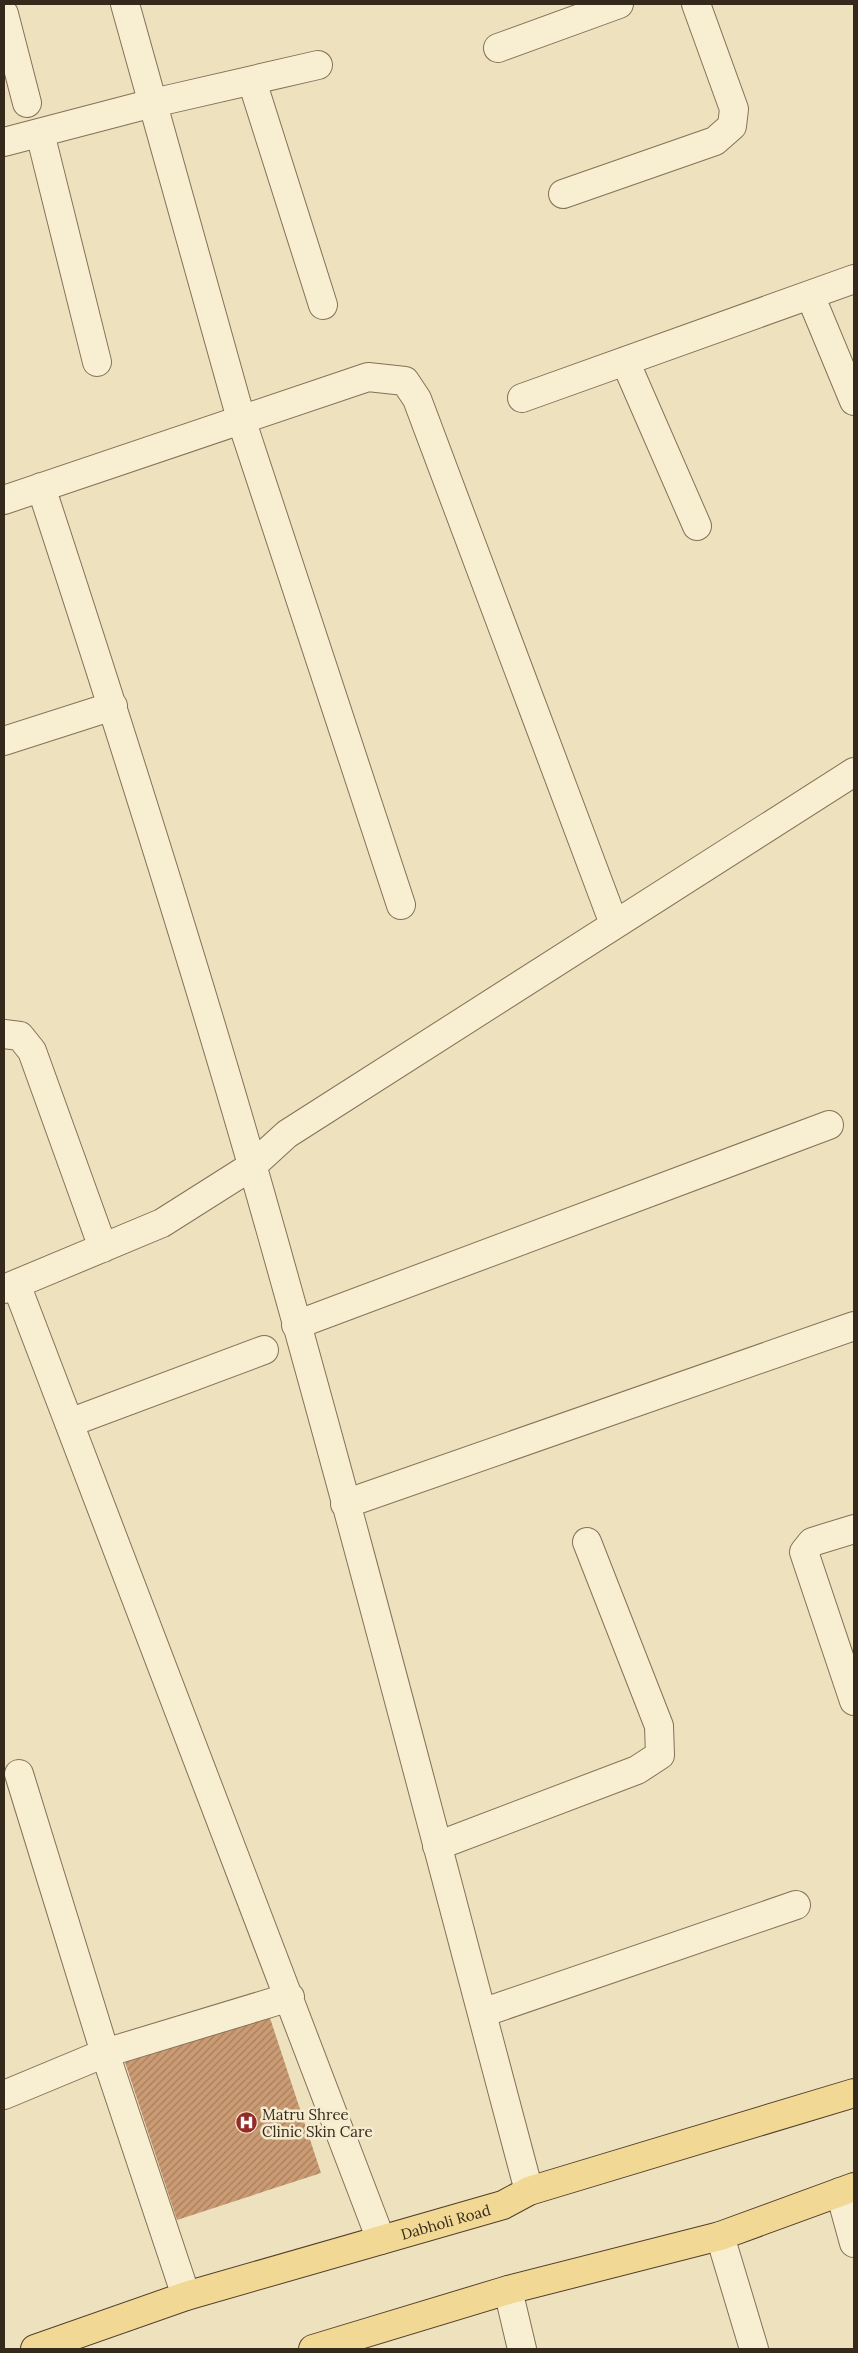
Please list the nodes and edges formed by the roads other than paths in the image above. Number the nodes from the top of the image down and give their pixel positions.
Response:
1 (125, 4) edge
2 (619, 4) edge
3 (696, 4) edge
4 (4, 14) edge
5 (498, 48) dead end
6 (318, 65) dead end
7 (252, 81) junction
8 (27, 103) dead end
9 (153, 103) junction
10 (40, 133) junction
11 (4, 142) edge
12 (563, 194) dead end
13 (854, 279) edge
14 (810, 295) junction
15 (323, 305) dead end
16 (625, 361) junction
17 (97, 362) dead end
18 (522, 398) dead end
19 (854, 401) edge
20 (241, 419) junction
21 (41, 487) junction
22 (4, 500) edge
23 (697, 526) dead end
24 (113, 706) junction
25 (4, 741) edge
26 (854, 772) edge
27 (401, 905) dead end
28 (614, 924) junction
29 (4, 1034) edge
30 (829, 1125) dead end
31 (252, 1166) junction
32 (102, 1248) junction
33 (10, 1286) edge
34 (296, 1324) junction
35 (854, 1326) edge
36 (264, 1350) dead end
37 (69, 1423) junction
38 (346, 1504) junction
39 (854, 1530) edge
40 (587, 1542) dead end
41 (854, 1701) edge
42 (19, 1774) dead end
43 (437, 1846) junction
44 (796, 1905) dead end
45 (290, 1997) junction
46 (482, 2013) junction
47 (105, 2053) junction
48 (854, 2093) edge
49 (4, 2095) edge
50 (847, 2189) edge
51 (529, 2191) junction
52 (720, 2236) junction
53 (382, 2240) junction
54 (854, 2243) edge
55 (508, 2290) junction
56 (186, 2296) junction
57 (35, 2349) edge
58 (313, 2349) edge
59 (522, 2349) edge
60 (754, 2349) edge

1 - 9 street
2 - 5 street
3 - 12 street
4 - 8 street
6 - 7 street
7 - 9 street
7 - 15 street
9 - 10 street
9 - 20 street
10 - 11 street
10 - 17 street
13 - 14 street
14 - 16 street
14 - 19 street
16 - 18 street
16 - 23 street
20 - 21 street
20 - 27 street
20 - 28 street
21 - 22 street
21 - 24 street
24 - 25 street
24 - 31 street
26 - 28 street
28 - 31 street
29 - 32 street
30 - 34 street
31 - 32 street
31 - 34 street
32 - 33 street
33 - 37 street
34 - 38 street
35 - 38 street
36 - 37 street
37 - 45 street
38 - 43 street
39 - 41 street
40 - 43 street
42 - 47 street
43 - 46 street
44 - 46 street
45 - 47 street
45 - 53 street
46 - 51 street
47 - 49 street
47 - 56 street
48 - 51 main road, Dabholi Road
50 - 52 main road
50 - 54 street
51 - 53 main road, Dabholi Road
52 - 55 main road
52 - 60 street
53 - 56 main road, Dabholi Road
55 - 58 main road
55 - 59 street
56 - 57 main road, Dabholi Road

